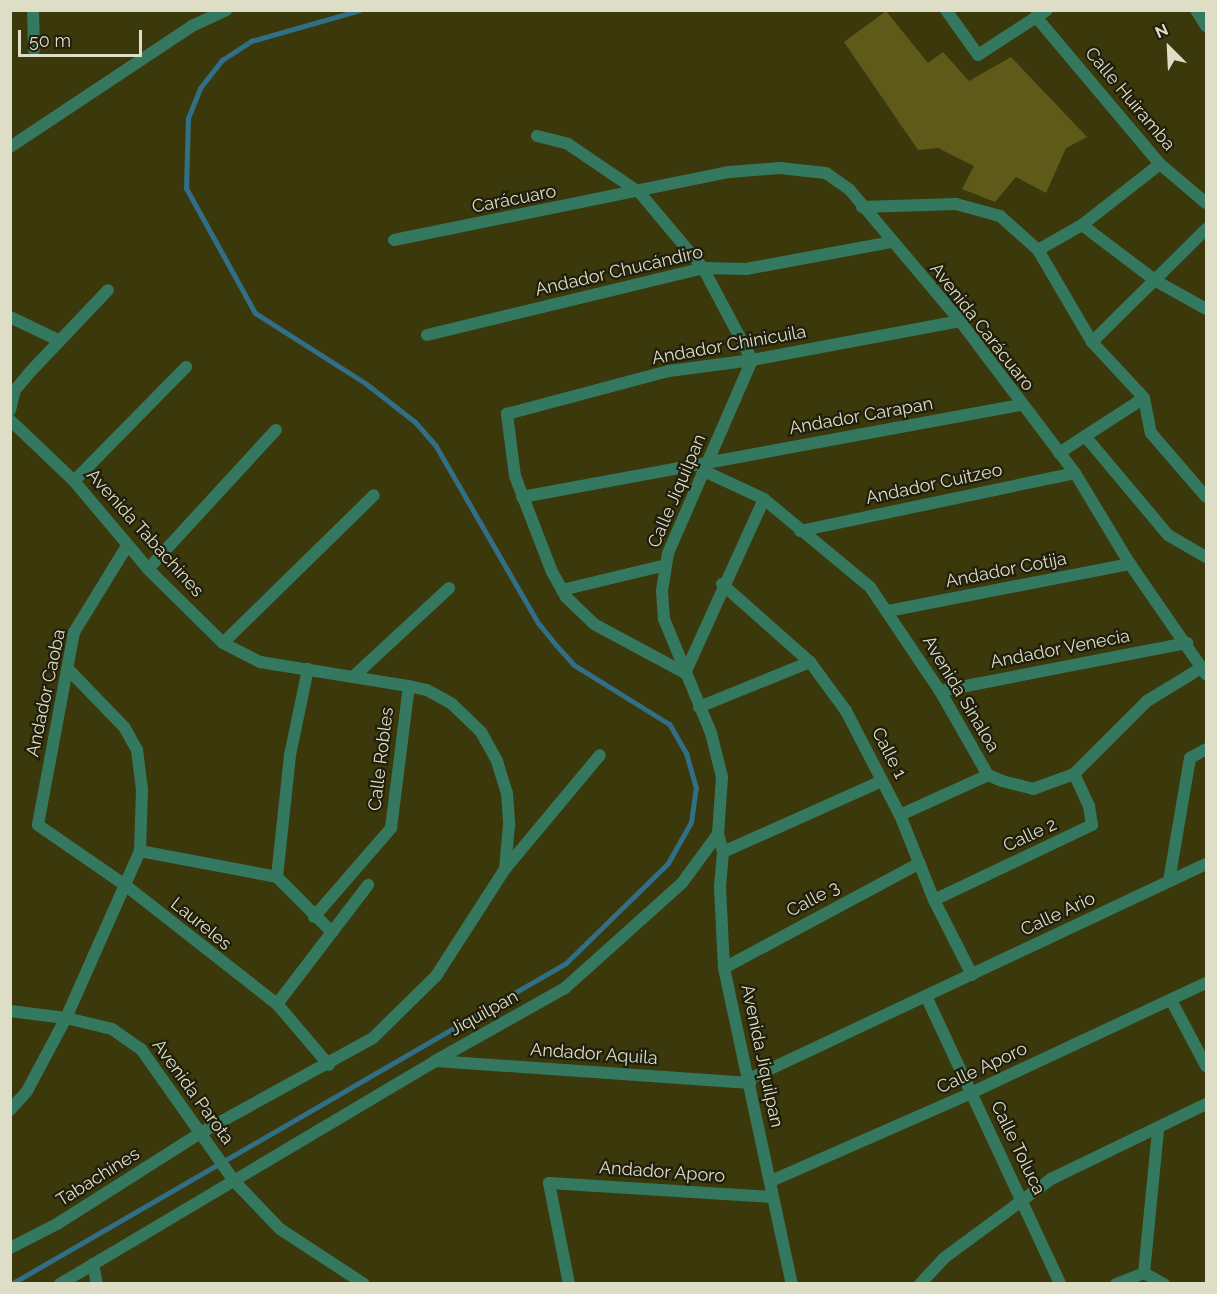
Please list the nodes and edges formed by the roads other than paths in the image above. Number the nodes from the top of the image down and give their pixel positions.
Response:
1 (33, 10) edge
2 (227, 10) edge
3 (946, 10) edge
4 (1196, 10) edge
5 (1040, 13) edge
6 (1206, 26) edge
7 (34, 50) dead end
8 (537, 136) dead end
9 (15, 145) edge
10 (1160, 164) junction
11 (640, 192) junction
12 (1206, 203) edge
13 (862, 207) junction
14 (1082, 225) junction
15 (1206, 229) edge
16 (394, 240) dead end
17 (891, 242) junction
18 (1038, 250) junction
19 (703, 268) junction
20 (1156, 280) junction
21 (108, 290) dead end
22 (1206, 309) edge
23 (10, 317) edge
24 (960, 321) junction
25 (427, 335) dead end
26 (60, 340) junction
27 (1092, 342) junction
28 (752, 360) junction
29 (186, 367) dead end
30 (1144, 398) junction
31 (1020, 405) junction
32 (10, 410) edge
33 (10, 420) edge
34 (276, 430) dead end
35 (1085, 436) junction
36 (1059, 453) junction
37 (706, 466) junction
38 (1075, 473) junction
39 (74, 481) junction
40 (374, 495) dead end
41 (522, 497) junction
42 (1206, 497) edge
43 (764, 499) junction
44 (800, 531) junction
45 (127, 546) junction
46 (1206, 557) edge
47 (1130, 564) junction
48 (666, 565) junction
49 (148, 569) junction
50 (722, 584) junction
51 (449, 588) dead end
52 (562, 590) junction
53 (888, 611) junction
54 (223, 643) junction
55 (1187, 643) junction
56 (810, 662) junction
57 (68, 669) junction
58 (308, 669) junction
59 (1205, 669) edge
60 (685, 673) junction
61 (353, 676) junction
62 (409, 686) junction
63 (940, 691) junction
64 (699, 707) junction
65 (1206, 748) edge
66 (600, 755) dead end
67 (1074, 774) junction
68 (988, 775) junction
69 (882, 780) junction
70 (900, 815) junction
71 (38, 825) joint
72 (718, 834) junction
73 (140, 851) junction
74 (723, 852) junction
75 (920, 863) junction
76 (1206, 864) edge
77 (505, 869) junction
78 (277, 877) junction
79 (1169, 882) junction
80 (125, 885) junction
81 (368, 885) dead end
82 (934, 900) junction
83 (314, 917) junction
84 (332, 932) junction
85 (724, 968) junction
86 (972, 975) junction
87 (1206, 983) edge
88 (926, 996) junction
89 (1171, 1000) junction
90 (277, 1004) junction
91 (10, 1011) edge
92 (66, 1018) junction
93 (435, 1060) junction
94 (329, 1065) junction
95 (1206, 1066) edge
96 (749, 1081) junction
97 (972, 1093) junction
98 (1206, 1104) edge
99 (10, 1110) edge
100 (1158, 1130) junction
101 (204, 1134) junction
102 (234, 1181) junction
103 (771, 1181) junction
104 (773, 1197) junction
105 (1024, 1201) junction
106 (10, 1248) edge
107 (93, 1264) junction
108 (1144, 1273) junction
109 (60, 1284) edge
110 (97, 1284) edge
111 (364, 1284) edge
112 (569, 1284) edge
113 (792, 1284) edge
114 (920, 1284) edge
115 (1060, 1284) edge
116 (1116, 1284) edge
117 (1164, 1284) edge

1 - 7 street
2 - 9 street
3 - 5 street
4 - 6 street
5 - 10 street, Calle Huiramba
8 - 11 street
10 - 12 street, Calle Huiramba
10 - 14 street
11 - 13 street, Avenida Carácuaro
11 - 16 street, Carácuaro
11 - 19 street
13 - 17 street, Avenida Carácuaro
13 - 18 street
14 - 18 street
14 - 20 street
15 - 20 street
17 - 19 street, Andador Chucándiro
17 - 24 street, Avenida Carácuaro
18 - 27 street
19 - 25 street, Andador Chucándiro
19 - 28 street
20 - 22 street
20 - 27 street
21 - 26 street
23 - 26 street
24 - 28 street, Andador Chinicuila
24 - 31 street, Avenida Carácuaro
26 - 32 street
27 - 30 street
28 - 37 street, Calle Jiquilpan
28 - 41 street, Andador Chinicuila
29 - 39 street
30 - 35 street
30 - 42 street
31 - 36 street, Avenida Carácuaro
31 - 37 street, Andador Carapan
33 - 39 street, Avenida Tabachines
34 - 49 street
35 - 36 street
35 - 46 street
36 - 38 street, Avenida Carácuaro
37 - 41 street, Andador Carapan
37 - 43 street, Avenida Sinaloa
37 - 48 street, Calle Jiquilpan
38 - 44 street, Andador Cuitzeo
38 - 47 street, Avenida Carácuaro
39 - 45 street, Avenida Tabachines
40 - 54 street
41 - 52 street
43 - 44 street, Avenida Sinaloa
43 - 50 street
44 - 53 street, Avenida Sinaloa
45 - 49 street, Avenida Tabachines
45 - 57 street, Andador Caoba
47 - 53 street, Andador Cotija
47 - 55 street, Avenida Carácuaro
48 - 52 street
48 - 60 street, Calle Jiquilpan
49 - 54 street, Avenida Tabachines
50 - 56 street, Calle 1
50 - 60 street
51 - 61 street
52 - 60 street
53 - 63 street, Avenida Sinaloa
54 - 58 street, Avenida Tabachines
55 - 59 street, Avenida Carácuaro
55 - 63 street, Andador Venecia
56 - 64 street
56 - 69 street, Calle 1
57 - 71 street, Andador Caoba
57 - 73 street
58 - 61 street, Avenida Tabachines
58 - 78 street
59 - 67 street, Avenida Sinaloa
60 - 64 street, Calle Jiquilpan
61 - 62 street, Avenida Tabachines
62 - 77 street, Avenida Tabachines
62 - 83 street, Calle Robles
63 - 68 street, Avenida Sinaloa
64 - 72 street, Calle Jiquilpan
65 - 79 street
66 - 77 street
67 - 68 street, Avenida Sinaloa
67 - 82 street, Calle 2
68 - 70 street
69 - 70 street, Calle 1
69 - 74 street
70 - 75 street, Calle 1
71 - 80 street, Laureles
72 - 74 street, Avenida Jiquilpan
72 - 93 street, Jiquilpan
73 - 78 street
73 - 80 street
74 - 85 street, Avenida Jiquilpan
75 - 82 street, Calle 1
75 - 85 street, Calle 3
76 - 79 street, Calle Ario
77 - 94 street, Avenida Tabachines
78 - 83 street
79 - 86 street, Calle Ario
80 - 90 street, Laureles
80 - 92 street
81 - 84 street
82 - 86 street, Calle 1
83 - 84 street
84 - 90 street
85 - 96 street, Avenida Jiquilpan
86 - 88 street, Calle Ario
87 - 89 street, Calle Aporo
88 - 96 street, Andador Aquila
88 - 97 street, Calle Toluca
89 - 95 street
89 - 97 street, Calle Aporo
90 - 94 street, Laureles
91 - 92 street, Avenida Parota
92 - 99 street
92 - 101 street, Avenida Parota
93 - 96 street, Andador Aquila
93 - 102 street, Jiquilpan
94 - 101 street, Avenida Tabachines
96 - 103 street, Avenida Jiquilpan
97 - 103 street, Calle Aporo
97 - 105 street, Calle Toluca
98 - 100 street
100 - 105 street
100 - 108 street
101 - 102 street, Avenida Parota
101 - 106 street, Tabachines
102 - 107 street, Jiquilpan
102 - 111 street, Avenida Parota
103 - 104 street, Avenida Jiquilpan
104 - 112 street, Andador Aporo
104 - 113 street, Avenida Jiquilpan
105 - 114 street
105 - 115 street, Calle Toluca
107 - 109 street, Jiquilpan
107 - 110 street
108 - 116 street
108 - 117 street

